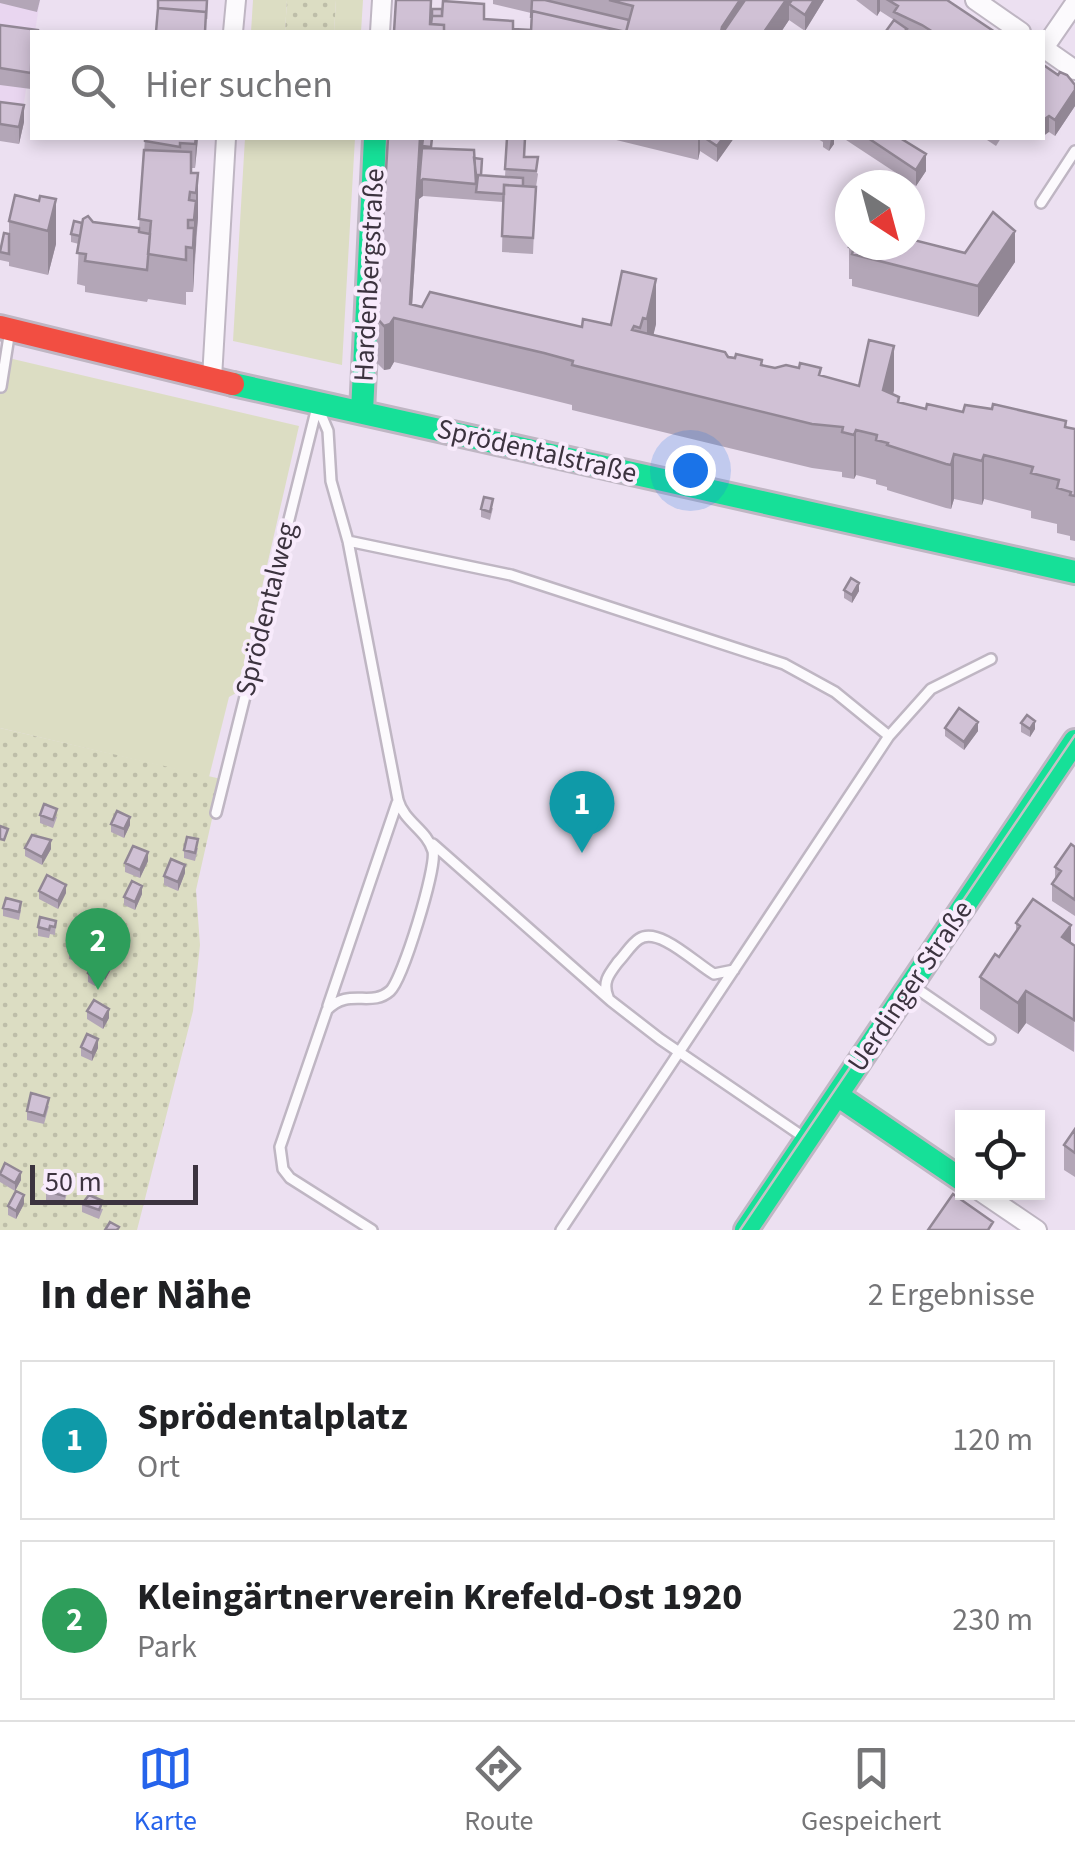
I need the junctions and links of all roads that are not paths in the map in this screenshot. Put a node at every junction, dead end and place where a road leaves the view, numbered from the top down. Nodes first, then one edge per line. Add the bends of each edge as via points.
1 (236, 0) edge
2 (382, 0) edge
3 (975, 0) edge
4 (1075, 3) edge
5 (233, 30) edge
6 (380, 30) edge
7 (1018, 30) edge
8 (1045, 45) edge
9 (1045, 49) edge
10 (1075, 70) edge
11 (226, 140) edge
12 (376, 140) edge
13 (1075, 151) edge
14 (1041, 204) dead end
15 (5, 328) edge
16 (212, 378) junction
17 (0, 387) edge
18 (317, 404) junction
19 (362, 412) junction
20 (348, 541) junction
21 (1075, 572) edge
22 (991, 659) dead end
23 (889, 736) junction
24 (1075, 741) edge
25 (398, 800) junction
26 (216, 814) dead end
27 (428, 840) junction
28 (739, 964) junction
29 (910, 985) junction
30 (611, 1002) junction
31 (326, 1010) junction
32 (660, 1039) junction
33 (990, 1039) dead end
34 (679, 1052) junction
35 (668, 1069) junction
36 (837, 1095) junction
37 (807, 1140) junction
38 (955, 1175) edge
39 (992, 1200) edge
40 (1032, 1229) edge
41 (372, 1230) edge
42 (561, 1230) edge
43 (746, 1230) edge

1 - 5 street
2 - 6 street
3 - 7 street
4 - 8 street
9 - 10 street
11 - 16 street
12 - 19 street, Hardenbergstraße
13 - 14 lane
15 - 16 street, Sprödentalstraße
15 - 17 lane
16 - 18 street, Sprödentalstraße
18 - 19 street, Sprödentalstraße
18 - 20 lane
18 - 26 lane, Sprödentalweg
19 - 21 street, Sprödentalstraße
20 - 23 lane via 511,575 784,664 835,692
20 - 25 lane
22 - 23 lane via 931,689
23 - 28 lane
24 - 29 street, Uerdinger Straße
25 - 27 lane
25 - 31 lane
27 - 30 lane
27 - 31 lane via 434,861 399,980 383,996 344,997
28 - 30 lane via 714,974 648,935 606,978
28 - 34 lane
29 - 33 lane
29 - 36 street, Uerdinger Straße
30 - 32 lane
31 - 41 lane via 279,1158 290,1178
32 - 34 lane
32 - 35 lane via 669,1050
34 - 35 lane
34 - 37 lane
35 - 42 lane
36 - 37 street, Uerdinger Straße
36 - 38 street
37 - 43 street, Uerdinger Straße
39 - 40 street

